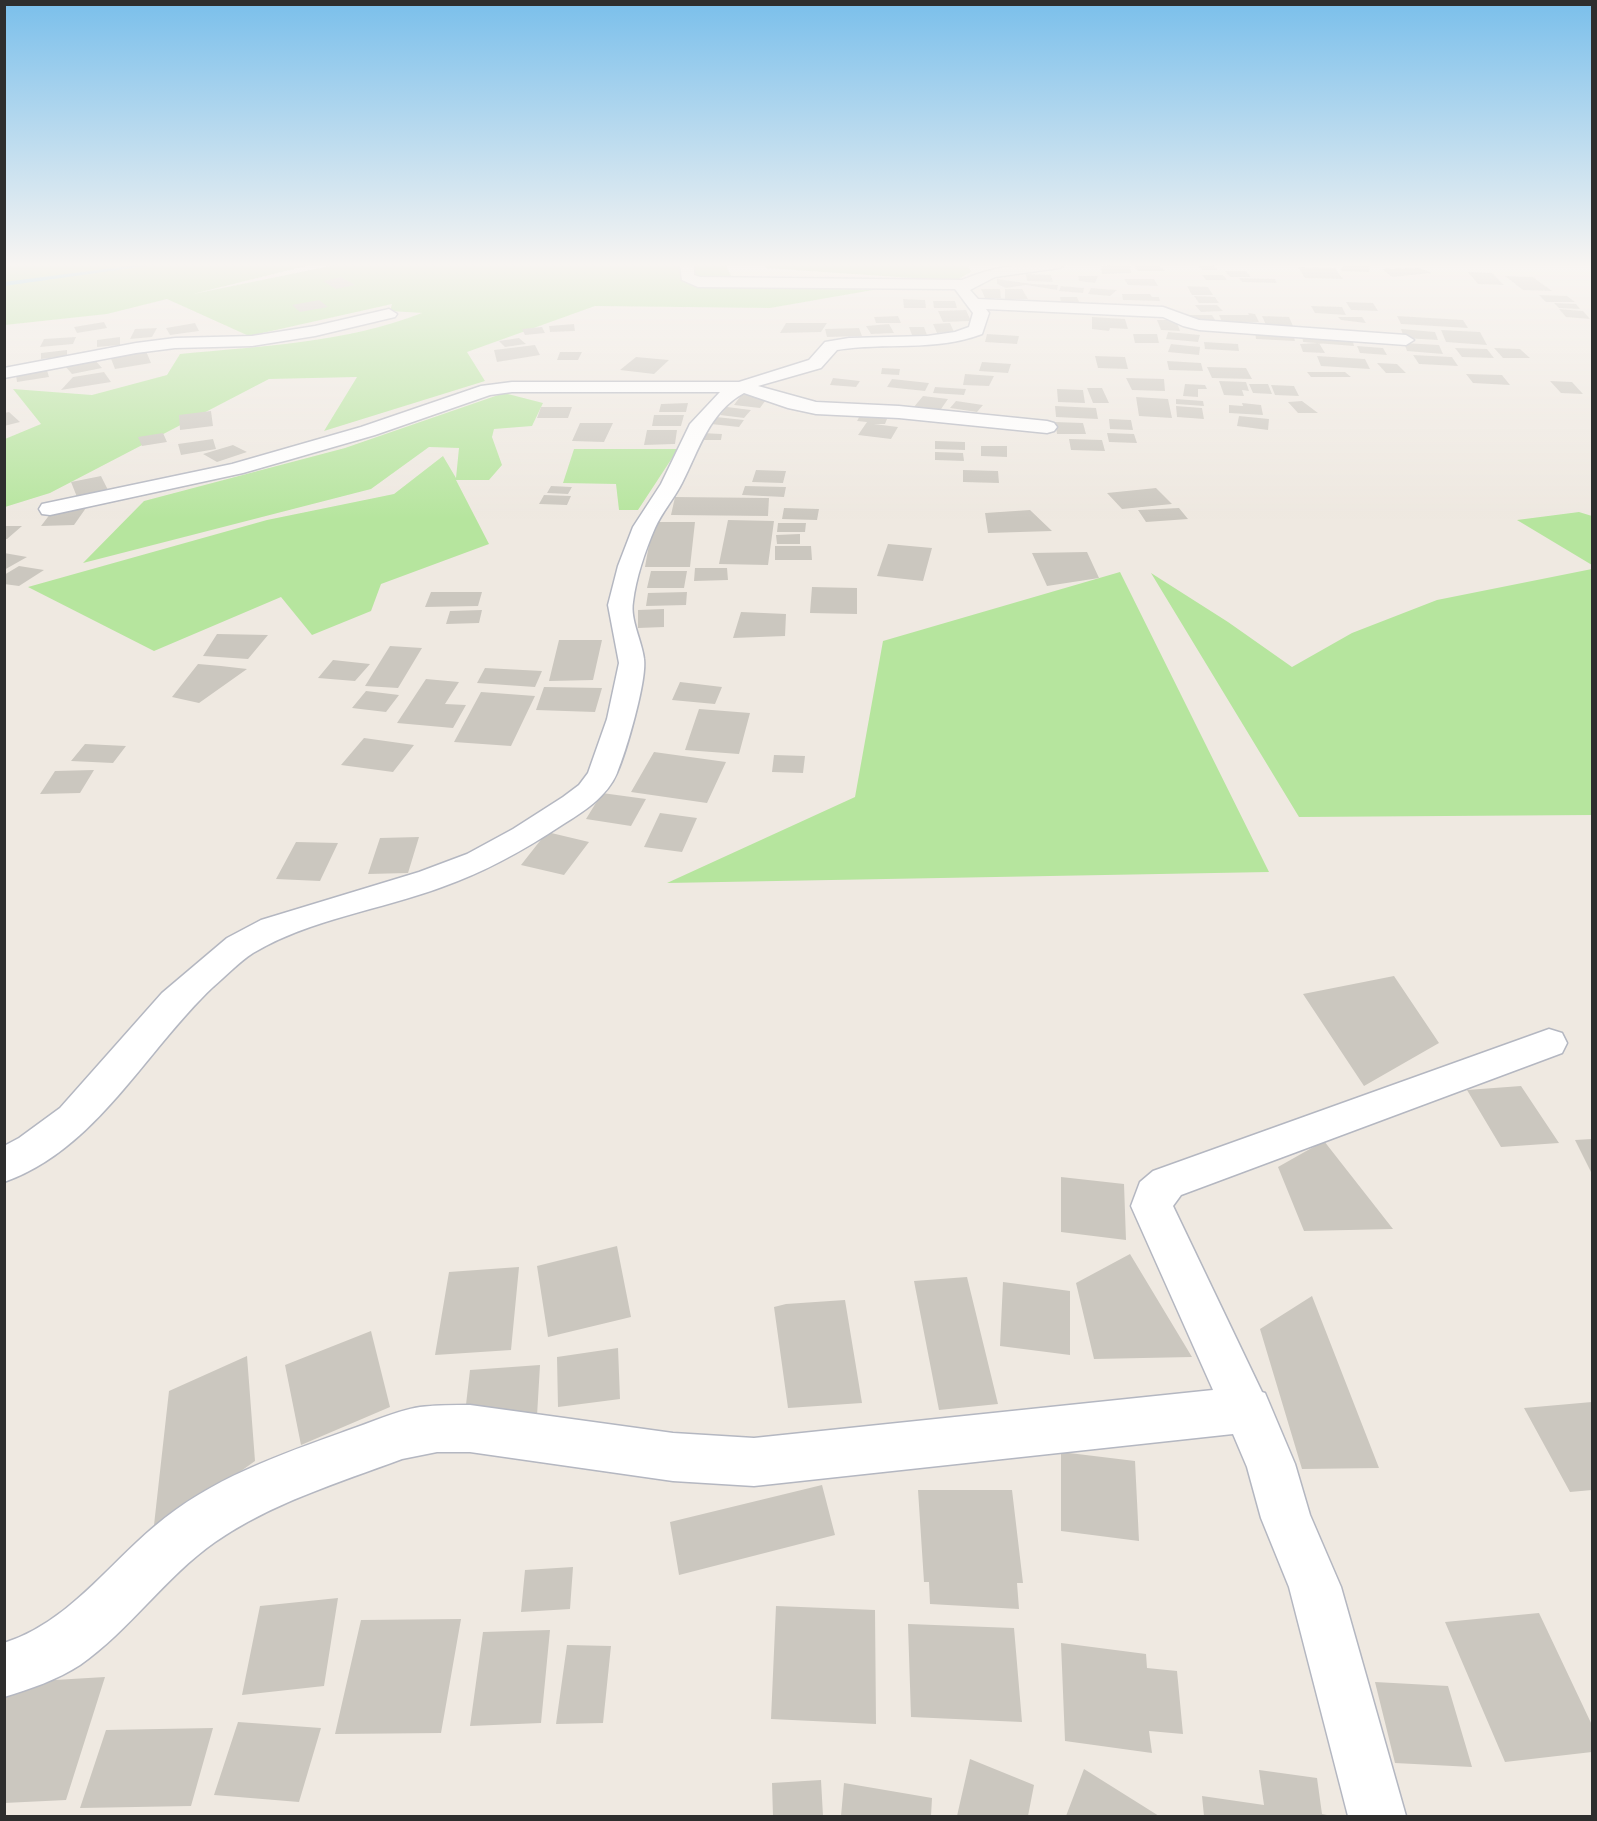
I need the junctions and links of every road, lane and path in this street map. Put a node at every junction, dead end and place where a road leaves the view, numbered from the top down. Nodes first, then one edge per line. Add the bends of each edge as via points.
1 (131, 349) edge
2 (828, 349) edge
3 (4, 373) edge
4 (744, 387) junction
5 (1047, 427) dead end
6 (50, 509) dead end
7 (1549, 1043) dead end
8 (4, 1165) edge
9 (1248, 1409) junction
10 (4, 1670) edge
11 (1377, 1816) edge

1 - 3 street
2 - 4 street via 815,364
4 - 5 street via 816,408 914,413
4 - 6 street via 487,390 236,469
4 - 8 street via 729,394 700,424 644,527 620,605 632,663 621,719 602,775 589,791 524,836 478,861 430,880 273,928 239,946 175,1002 74,1119 33,1150
7 - 9 street via 1167,1183 1155,1194 1152,1206
9 - 10 street via 754,1462 699,1459 471,1428 425,1429 248,1495 221,1509 167,1548 82,1630 59,1647
9 - 11 street via 1315,1587

